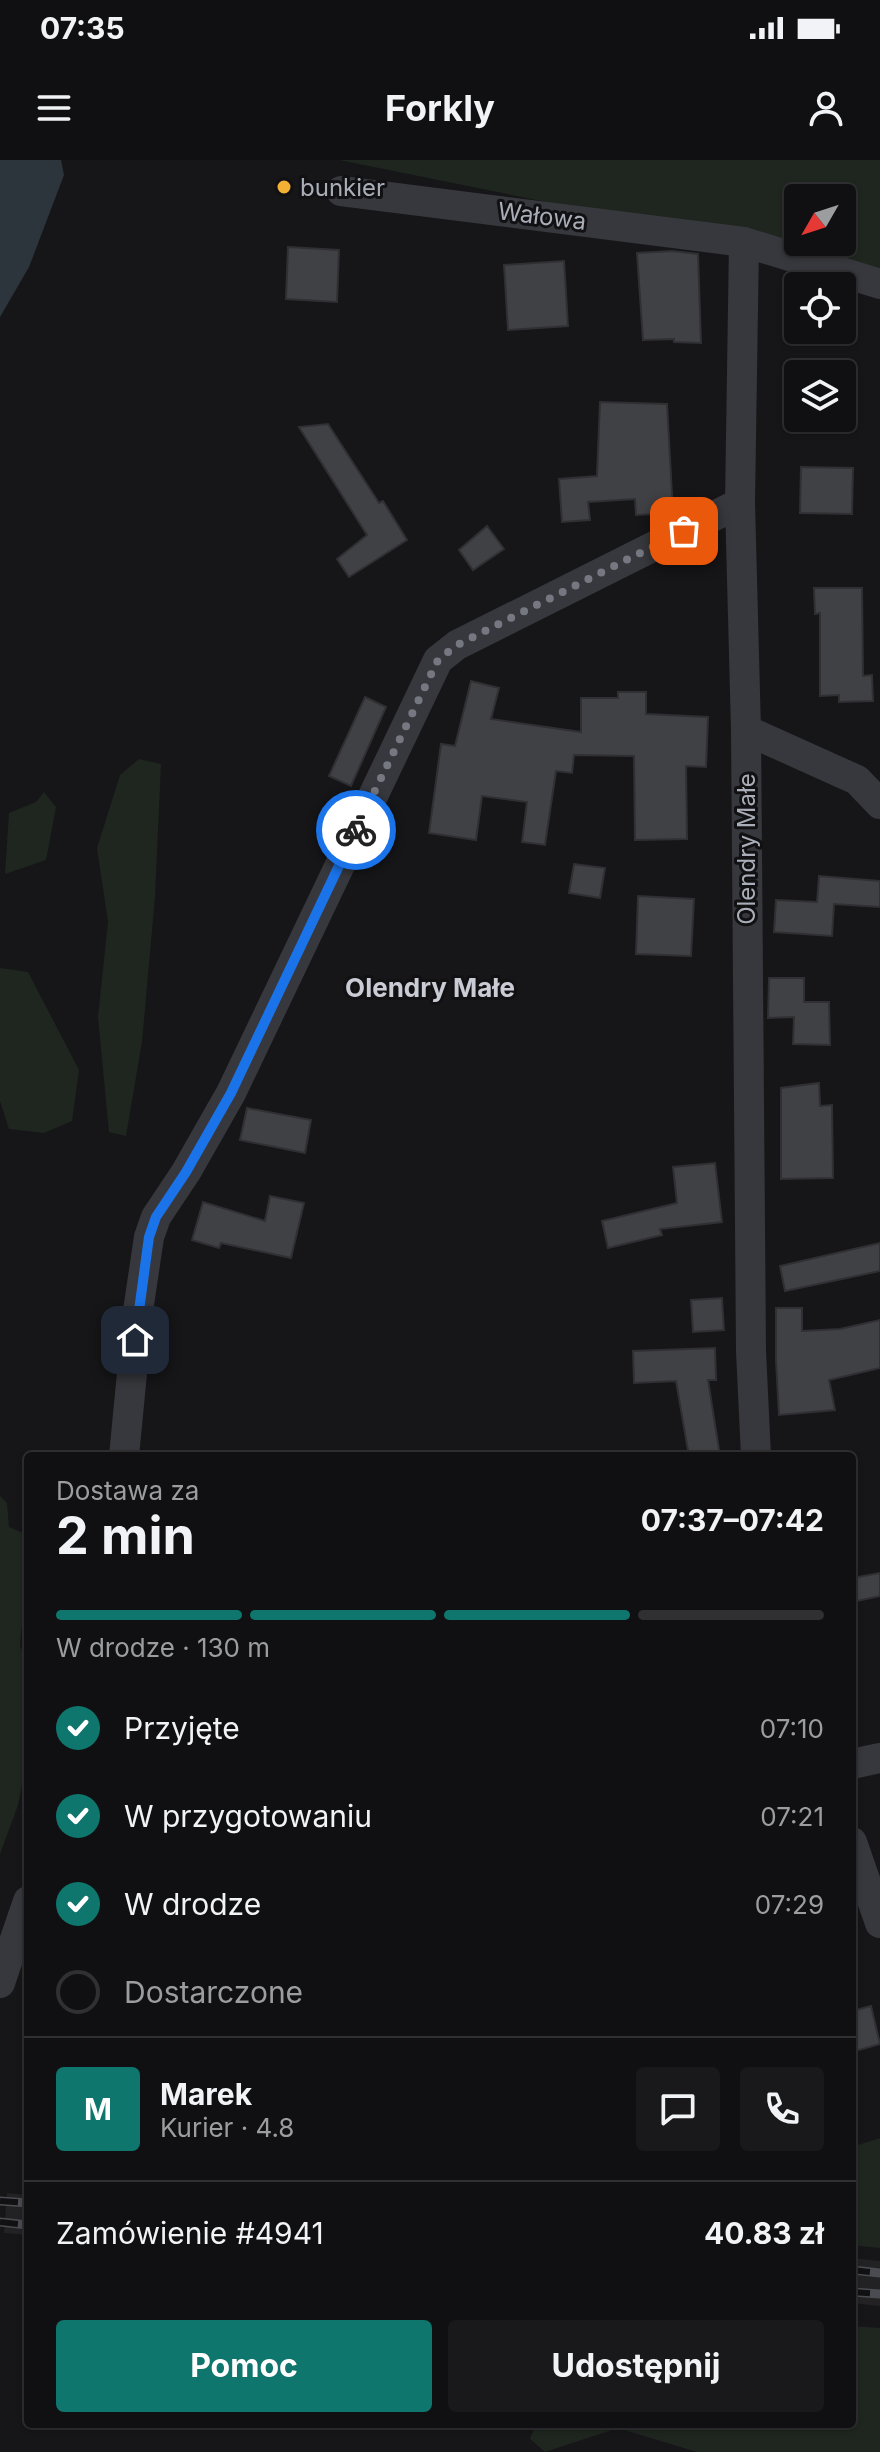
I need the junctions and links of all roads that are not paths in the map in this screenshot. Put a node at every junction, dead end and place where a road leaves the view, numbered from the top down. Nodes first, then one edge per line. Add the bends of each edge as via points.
1 (341, 191) dead end
2 (744, 242) junction
3 (880, 284) edge
4 (740, 503) junction
5 (746, 730) junction
6 (880, 804) edge
7 (124, 1452) edge
8 (756, 1452) edge
9 (880, 1758) edge
10 (856, 1763) edge
11 (856, 1854) edge
12 (24, 1913) edge
13 (880, 1923) edge
14 (0, 1983) edge

1 - 2 street, Wałowa
2 - 3 street, Wałowa
2 - 4 street, Olendry Małe
4 - 5 street, Olendry Małe
4 - 7 street via 457,645 438,660 231,1093 156,1217 138,1311
5 - 6 street via 857,780
5 - 8 street, Olendry Małe
9 - 10 street
11 - 13 street
12 - 14 street

